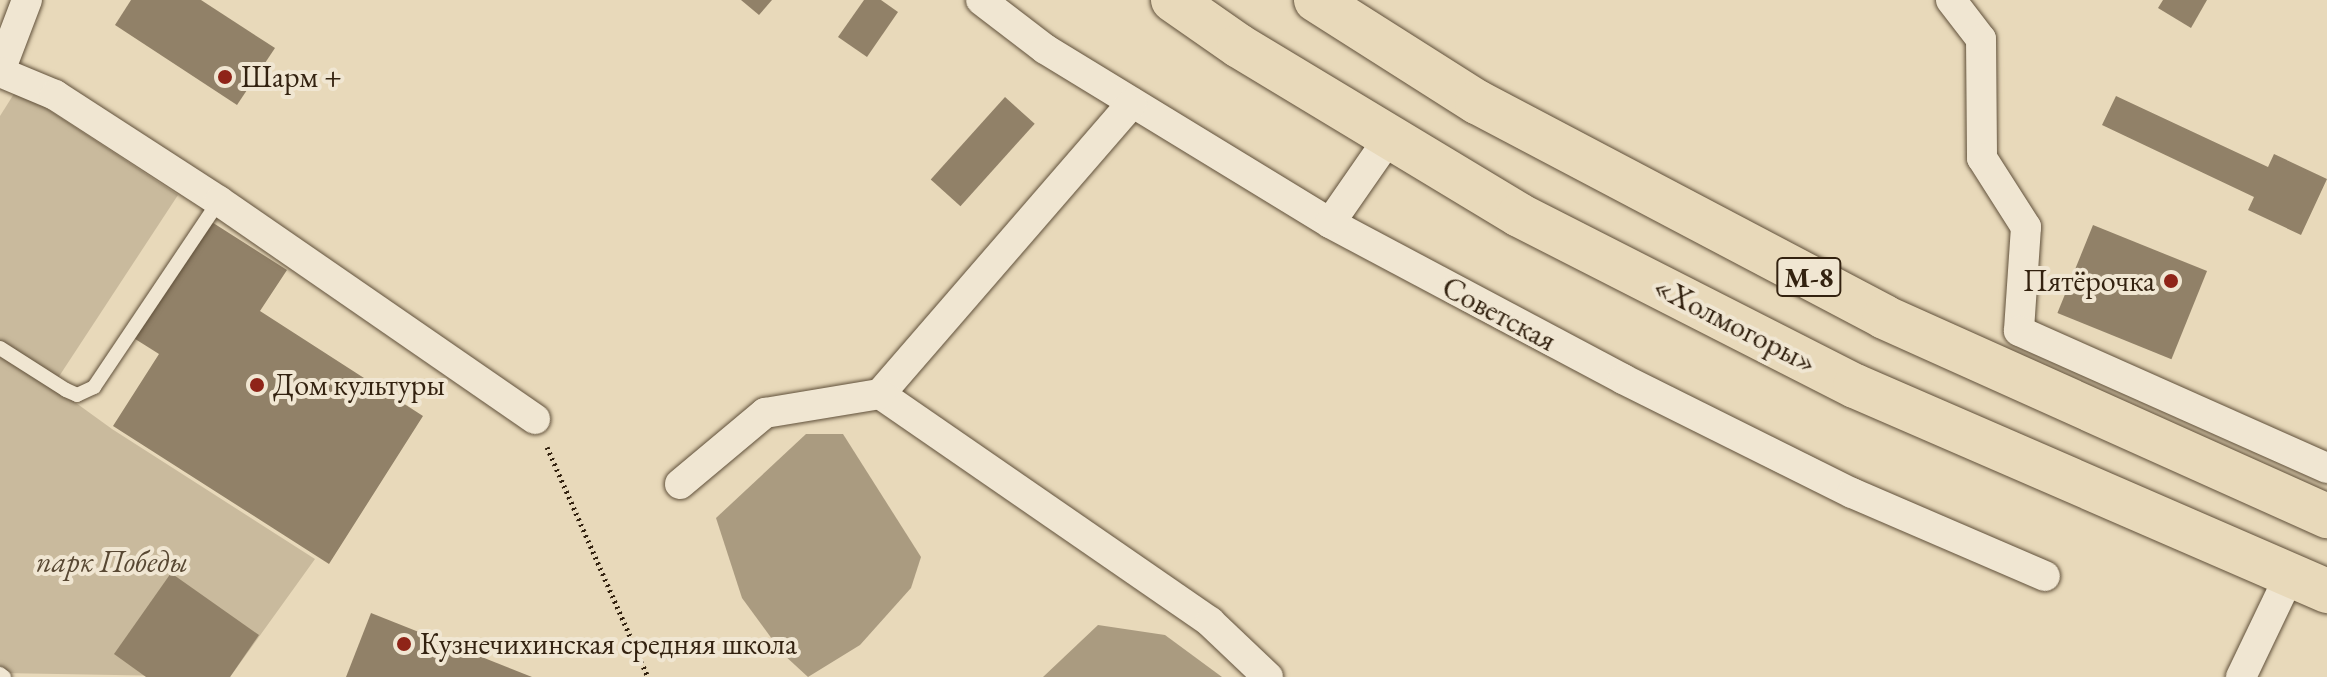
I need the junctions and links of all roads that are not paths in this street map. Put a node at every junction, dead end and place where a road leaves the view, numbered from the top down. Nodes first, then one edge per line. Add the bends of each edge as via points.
1 (27, 0) edge
2 (981, 0) edge
3 (1173, 0) edge
4 (1316, 0) edge
5 (1951, 0) edge
6 (0, 72) edge
7 (1132, 103) junction
8 (1389, 138) junction
9 (219, 201) junction
10 (1330, 223) junction
11 (0, 348) edge
12 (880, 394) junction
13 (535, 419) road end
14 (2327, 468) edge
15 (680, 484) dead end
16 (2325, 511) edge
17 (2045, 576) dead end
18 (2308, 584) edge
19 (1268, 677) edge
20 (2241, 677) edge

1 - 6 street
2 - 7 street, Советская via 1045,49
3 - 8 highway, «Холмогоры» / М-8
4 - 16 highway, М-8 via 1477,102 1884,317
5 - 14 street via 1981,39 1982,158 2026,227 2019,331
6 - 9 street via 55,95
7 - 10 street, Советская
7 - 12 street
8 - 10 street
8 - 18 highway, «Холмогоры» / М-8 via 1519,215 1855,386
9 - 11 lane via 94,387 77,395
9 - 13 street
10 - 17 street, Советская via 1852,493
12 - 15 street via 765,413
12 - 19 street via 1210,622
18 - 20 street

